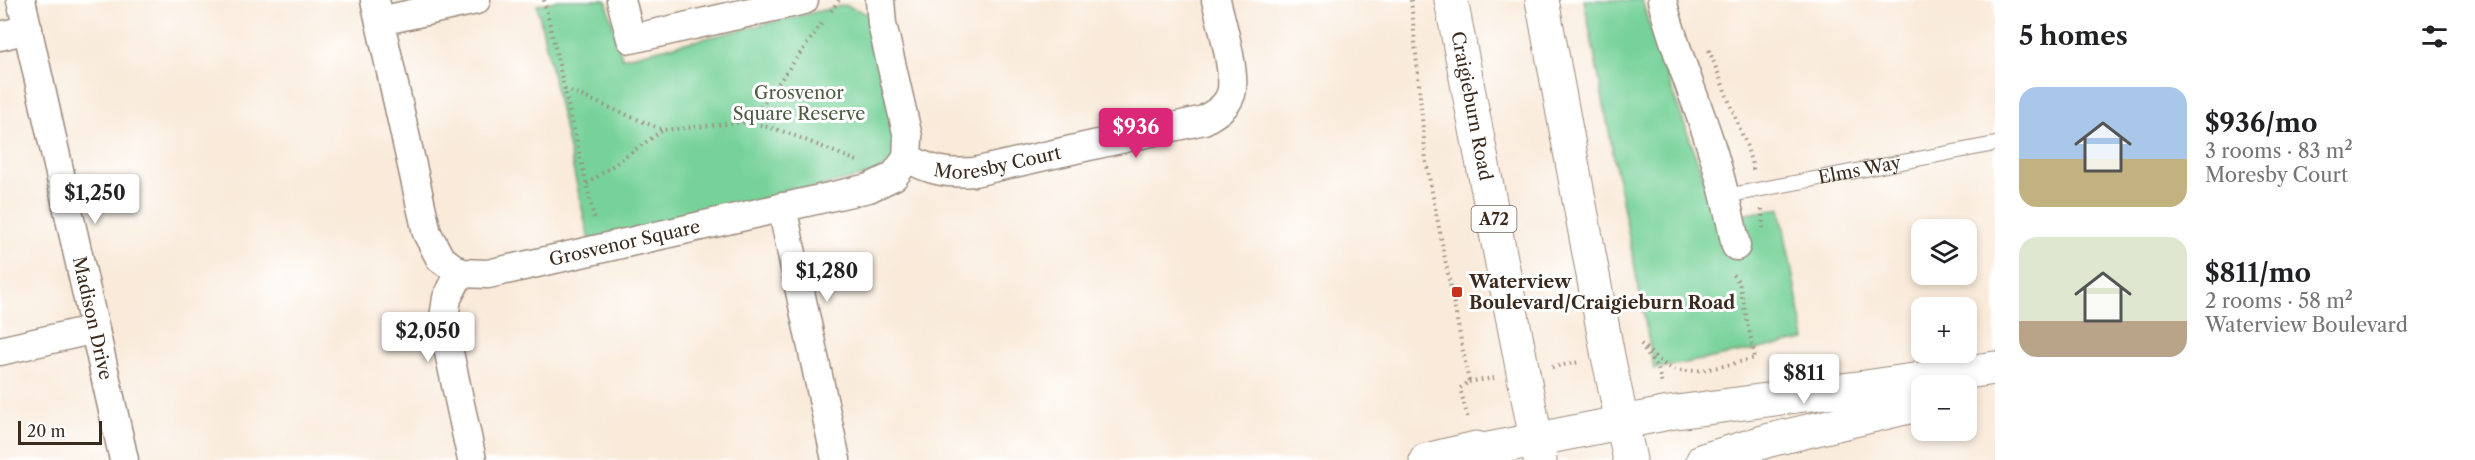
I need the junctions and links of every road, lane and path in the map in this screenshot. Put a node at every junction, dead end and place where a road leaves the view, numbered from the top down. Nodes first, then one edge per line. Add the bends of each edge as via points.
1 (21, 0) edge
2 (476, 0) edge
3 (544, 0) edge
4 (621, 0) edge
5 (804, 0) edge
6 (839, 0) edge
7 (880, 0) edge
8 (1216, 0) edge
9 (1411, 0) edge
10 (1451, 0) edge
11 (1542, 0) edge
12 (1662, 0) edge
13 (377, 10) edge
14 (28, 29) junction
15 (0, 36) edge
16 (565, 90) junction
17 (750, 122) junction
18 (663, 130) junction
19 (1995, 144) edge
20 (901, 167) junction
21 (587, 184) junction
22 (1726, 196) junction
23 (782, 207) junction
24 (1736, 246) dead end
25 (601, 248) junction
26 (460, 273) junction
27 (1739, 282) dead end
28 (95, 329) junction
29 (1641, 344) dead end
30 (0, 351) edge
31 (1995, 368) edge
32 (1995, 390) edge
33 (1977, 392) edge
34 (1911, 407) edge
35 (826, 408) junction
36 (1622, 424) junction
37 (1476, 448) junction
38 (1538, 449) edge
39 (124, 460) edge
40 (472, 460) edge
41 (816, 460) edge
42 (836, 460) edge
43 (1426, 460) edge
44 (1630, 460) edge
45 (1703, 460) edge

1 - 14 street, Madison Drive
2 - 13 street
3 - 16 path
4 - 5 street via 631,39
6 - 17 path
7 - 20 street via 908,137
8 - 20 street, Moresby Court via 1230,62 1232,93 1222,110 1204,120 974,172 950,174
9 - 37 path via 1426,161 1469,382 1460,388
10 - 38 main road, Craigieburn Road / A72
11 - 36 main road
12 - 22 street
13 - 26 street via 427,233 440,258
14 - 15 street
14 - 28 street, Madison Drive
16 - 18 path
16 - 21 path
17 - 18 path
17 - 20 path
18 - 21 path
19 - 22 lane, Elms Way
20 - 23 street, Grosvenor Square via 869,188
21 - 25 path
22 - 24 street
23 - 25 street, Grosvenor Square
23 - 35 street
25 - 26 street, Grosvenor Square via 488,274
26 - 40 street via 447,298 443,324
27 - 29 path via 1755,358 1680,371 1670,368
28 - 30 street
28 - 39 street, Madison Drive
31 - 36 main road via 1669,413
32 - 33 main road
34 - 45 main road
35 - 41 street
35 - 42 street
36 - 38 main road
36 - 44 main road
37 - 38 main road
37 - 43 main road

